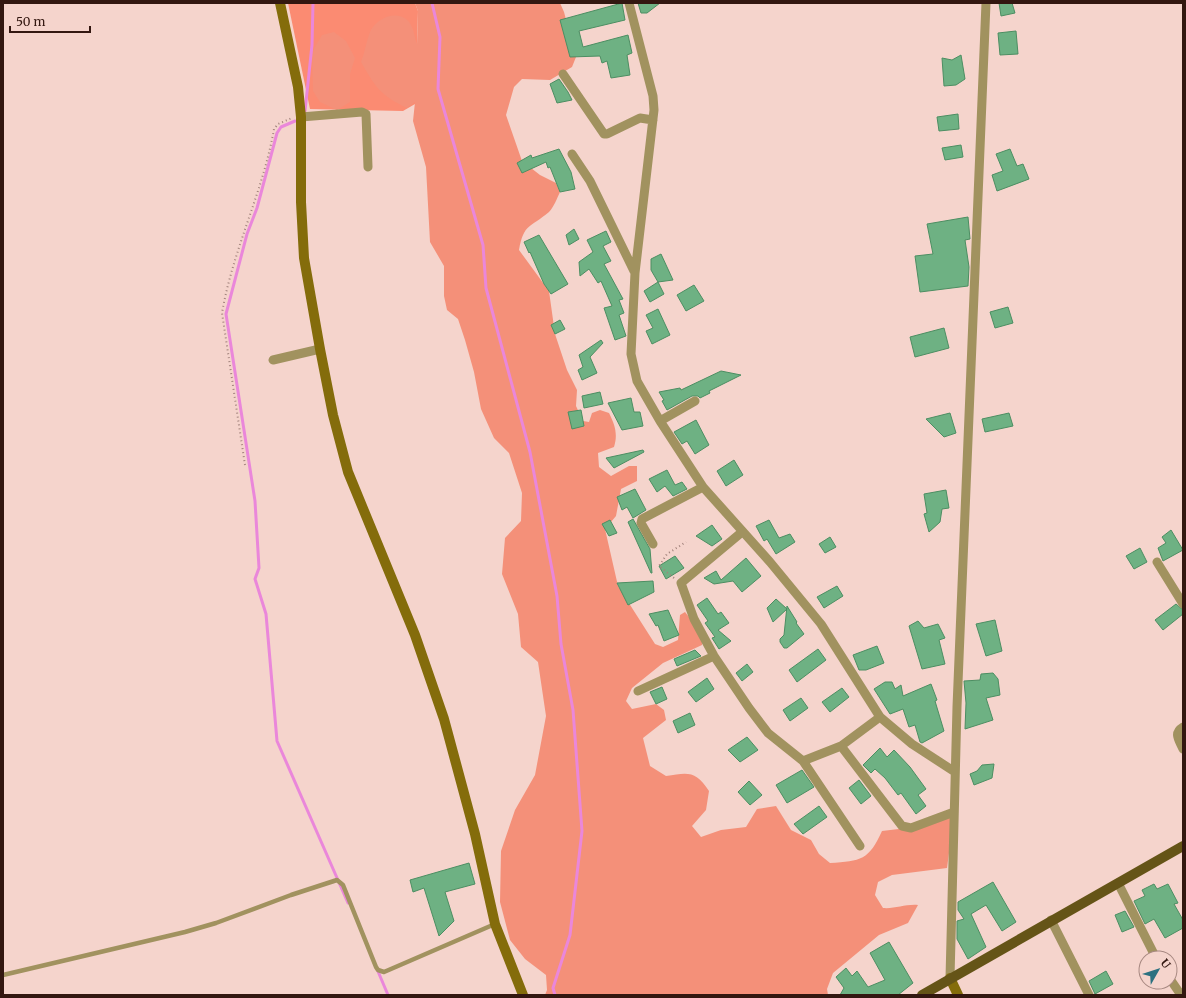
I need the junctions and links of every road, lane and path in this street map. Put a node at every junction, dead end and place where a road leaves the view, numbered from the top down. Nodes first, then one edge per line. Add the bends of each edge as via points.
1 (280, 3) edge
2 (629, 3) edge
3 (986, 3) edge
4 (563, 74) dead end
5 (300, 116) junction
6 (653, 120) junction
7 (572, 154) dead end
8 (368, 167) dead end
9 (635, 272) junction
10 (320, 349) junction
11 (273, 360) dead end
12 (695, 401) dead end
13 (660, 421) junction
14 (245, 465) dead end
15 (703, 486) junction
16 (742, 532) junction
17 (686, 542) dead end
18 (653, 544) dead end
19 (1157, 562) dead end
20 (681, 584) junction
21 (1183, 604) edge
22 (714, 656) junction
23 (638, 691) dead end
24 (880, 717) junction
25 (1183, 727) edge
26 (841, 746) junction
27 (1183, 749) edge
28 (803, 761) junction
29 (955, 772) junction
30 (954, 812) junction
31 (860, 846) dead end
32 (1183, 846) edge
33 (1118, 883) junction
34 (1051, 920) junction
35 (495, 924) junction
36 (1152, 950) edge
37 (3, 975) edge
38 (950, 978) junction
39 (523, 995) edge
40 (922, 995) edge
41 (958, 995) edge
42 (1089, 995) edge

1 - 5 street via 298,87
2 - 6 street via 653,96
3 - 29 street
4 - 6 street via 604,134 640,118
5 - 8 street via 362,112 366,114
5 - 10 street via 304,258
5 - 14 path via 278,124 274,129 256,202 243,231 222,313
6 - 9 street
7 - 9 street via 593,187
9 - 13 street via 631,354 637,381
10 - 11 street
10 - 35 street via 348,472 415,635 444,719 475,834
12 - 13 street
13 - 15 street
15 - 16 street
15 - 18 street via 642,519 641,523
16 - 20 street
16 - 24 street via 821,624
17 - 20 path via 667,554 658,566
19 - 21 street
20 - 22 street via 694,618
22 - 23 street
22 - 28 street via 768,733
24 - 26 street
24 - 29 street via 912,744
25 - 27 street via 1177,734
26 - 28 street
26 - 30 street via 902,826 911,828
28 - 31 street
29 - 30 street
30 - 38 street
32 - 33 main road
33 - 34 main road
33 - 36 street
34 - 38 main road
34 - 42 street
35 - 37 lane via 381,972 376,967 343,885 337,880 191,930
35 - 39 street
38 - 40 main road
38 - 41 street

